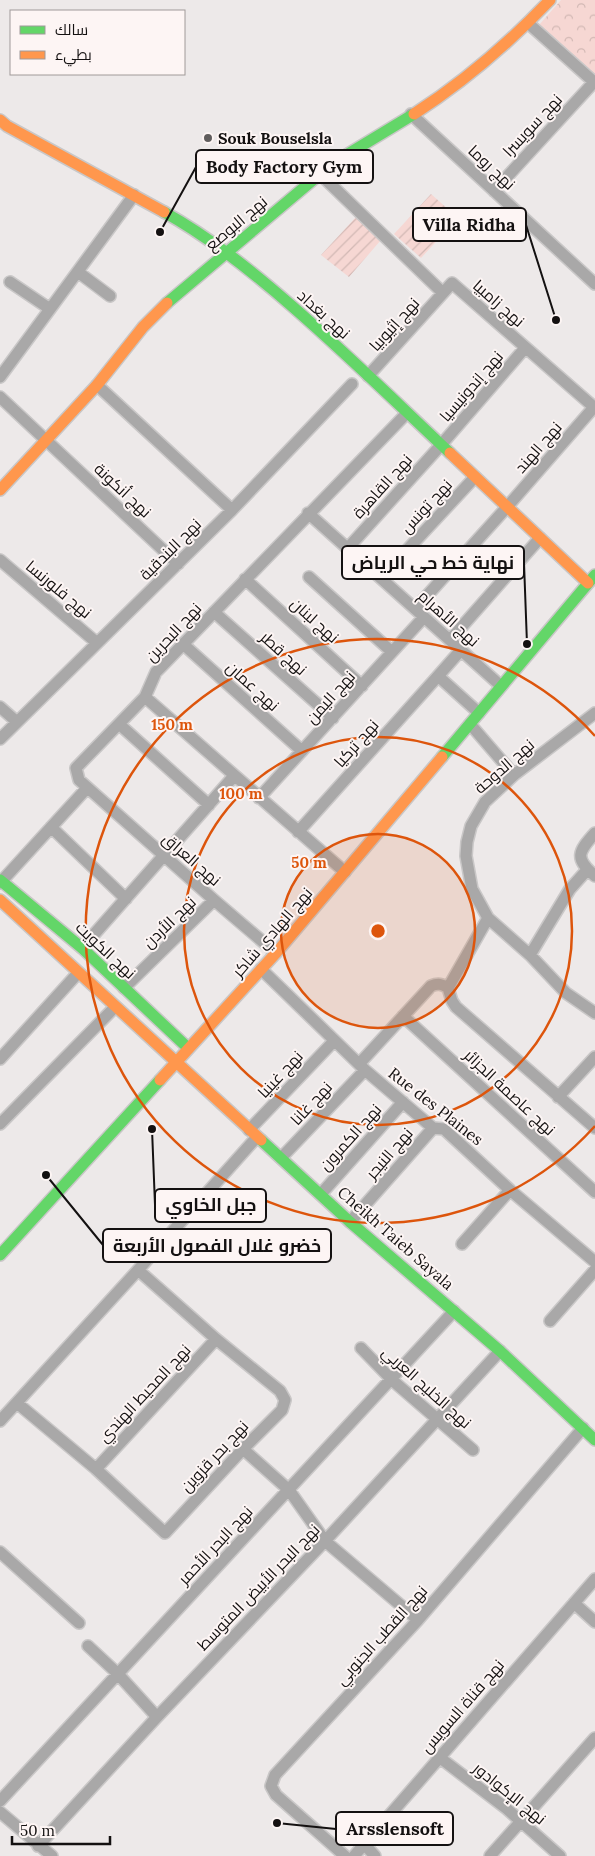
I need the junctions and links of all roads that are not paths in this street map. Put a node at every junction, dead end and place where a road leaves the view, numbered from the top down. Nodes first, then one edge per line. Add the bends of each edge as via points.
1 (550, 0) edge
2 (528, 23) junction
3 (594, 83) edge
4 (411, 114) junction
5 (2, 127) edge
6 (320, 174) junction
7 (494, 191) junction
8 (134, 195) junction
9 (226, 253) junction
10 (78, 272) junction
11 (10, 282) dead end
12 (595, 284) edge
13 (443, 293) junction
14 (110, 296) dead end
15 (50, 309) junction
16 (525, 348) junction
17 (368, 376) junction
18 (0, 377) edge
19 (352, 384) dead end
20 (97, 385) junction
21 (0, 398) edge
22 (595, 408) edge
23 (407, 413) junction
24 (46, 441) junction
25 (441, 445) junction
26 (475, 477) junction
27 (0, 490) edge
28 (507, 507) junction
29 (232, 510) junction
30 (308, 513) junction
31 (540, 538) junction
32 (348, 548) junction
33 (0, 560) edge
34 (178, 564) junction
35 (309, 577) dead end
36 (381, 578) junction
37 (245, 579) junction
38 (593, 582) edge
39 (415, 609) junction
40 (214, 612) junction
41 (424, 617) junction
42 (450, 640) junction
43 (97, 643) junction
44 (183, 644) junction
45 (461, 650) junction
46 (392, 652) junction
47 (438, 676) junction
48 (362, 686) junction
49 (501, 686) junction
50 (145, 697) junction
51 (0, 707) edge
52 (479, 713) junction
53 (595, 713) edge
54 (333, 718) junction
55 (17, 722) junction
56 (119, 724) junction
57 (470, 724) junction
58 (0, 739) edge
59 (302, 752) junction
60 (514, 775) junction
61 (234, 776) junction
62 (88, 788) junction
63 (259, 798) junction
64 (209, 804) junction
65 (51, 827) junction
66 (298, 832) junction
67 (595, 834) edge
68 (164, 856) junction
69 (345, 872) junction
70 (591, 873) edge
71 (1, 882) edge
72 (126, 899) junction
73 (0, 900) edge
74 (214, 900) junction
75 (488, 918) junction
76 (82, 948) junction
77 (276, 952) junction
78 (530, 955) junction
79 (261, 969) junction
80 (78, 974) junction
81 (124, 988) junction
82 (448, 988) junction
83 (115, 1007) junction
84 (595, 1013) edge
85 (404, 1016) junction
86 (334, 1040) junction
87 (188, 1048) junction
88 (595, 1057) edge
89 (0, 1059) edge
90 (174, 1062) junction
91 (362, 1067) junction
92 (558, 1097) junction
93 (403, 1102) junction
94 (0, 1124) edge
95 (432, 1128) junction
96 (595, 1128) edge
97 (253, 1134) junction
98 (281, 1158) junction
99 (510, 1190) junction
100 (595, 1192) edge
101 (321, 1194) junction
102 (350, 1222) junction
103 (462, 1244) dead end
104 (0, 1255) edge
105 (594, 1258) edge
106 (138, 1270) junction
107 (595, 1270) edge
108 (454, 1311) junction
109 (550, 1321) dead end
110 (216, 1339) junction
111 (361, 1348) dead end
112 (500, 1351) junction
113 (392, 1380) junction
114 (17, 1402) junction
115 (438, 1418) junction
116 (0, 1421) edge
117 (583, 1428) junction
118 (595, 1440) edge
119 (243, 1449) junction
120 (473, 1450) dead end
121 (96, 1469) junction
122 (289, 1490) junction
123 (325, 1541) junction
124 (0, 1552) edge
125 (595, 1578) edge
126 (574, 1603) junction
127 (418, 1620) junction
128 (595, 1622) edge
129 (79, 1623) dead end
130 (88, 1646) dead end
131 (118, 1672) junction
132 (157, 1716) junction
133 (595, 1738) edge
134 (439, 1757) junction
135 (0, 1801) edge
136 (0, 1812) edge
137 (520, 1820) junction
138 (364, 1844) junction
139 (39, 1850) edge
140 (52, 1856) edge
141 (345, 1856) edge
142 (354, 1856) edge
143 (375, 1856) edge
144 (490, 1856) edge
145 (560, 1856) edge

1 - 2 street, نهج البوصع
2 - 3 street
2 - 4 street, نهج البوصع via 470,74
3 - 7 street, نهج سويسرا
4 - 6 street, نهج البوصع
4 - 7 street, نهج روما
5 - 8 street, نهج بغداد
6 - 9 street, نهج البوصع
6 - 13 street
7 - 12 street, نهج روما
8 - 9 street, نهج بغداد via 193,228
8 - 10 street
9 - 17 street, نهج بغداد via 282,297
9 - 20 street, نهج البوصع via 143,327
10 - 14 street
10 - 15 street
11 - 15 street
13 - 16 street, نهج زامبيا via 452,283
13 - 17 street, نهج إثيوبيا
15 - 18 street
16 - 22 street, نهج زامبيا
16 - 25 street, نهج إندونيسيا
17 - 23 street, نهج بغداد
19 - 29 street, نهج البندقية
20 - 24 street, نهج البوصع
20 - 29 street
21 - 24 street, نهج أنكونة
22 - 28 street, نهج الهند
23 - 25 street, نهج بغداد
23 - 30 street, نهج البحرين
24 - 27 street, نهج البوصع
24 - 34 street, نهج أنكونة
25 - 26 street, نهج بغداد
25 - 32 street, نهج القاهرة
26 - 28 street, نهج بغداد
26 - 36 street, نهج تونس
28 - 31 street, نهج بغداد
28 - 39 street, نهج الهند
29 - 34 street, نهج البندقية
30 - 32 street, نهج الأهرام
30 - 37 street, نهج البحرين
31 - 38 street, نهج بغداد
31 - 42 street
32 - 36 street, نهج الأهرام
33 - 43 street, نهج فلورنسا
34 - 43 street, نهج البندقية
35 - 46 street
36 - 39 street, نهج الأهرام
37 - 40 street, نهج البحرين
37 - 48 street, نهج لبنان
38 - 49 street, نهج الهادي شاكر
39 - 41 street, نهج الأهرام
40 - 44 street, نهج البحرين
40 - 54 street, نهج قطر
41 - 42 street, نهج الأهرام
41 - 46 street, نهج اليمن
42 - 45 street, نهج الأهرام
43 - 55 street, نهج البندقية
44 - 50 street, نهج البحرين via 156,672
44 - 59 street, نهج عمان
45 - 47 street, نهج تركيا
45 - 49 street, نهج الأهرام
46 - 48 street, نهج اليمن
47 - 52 street
47 - 66 street, نهج تركيا
48 - 54 street, نهج اليمن
49 - 52 street, نهج الهادي شاكر
50 - 56 street, نهج البحرين
50 - 61 street
51 - 55 street
52 - 57 street, نهج الهادي شاكر
53 - 60 street, نهج الدوحة
54 - 59 street, نهج اليمن
55 - 58 street, نهج البندقية
56 - 62 street, نهج البحرين via 76,768 79,780
56 - 64 street
57 - 60 street
57 - 69 street, نهج الهادي شاكر
59 - 63 street, نهج اليمن
60 - 75 street, نهج الدوحة via 485,802 471,826 467,842 472,888
61 - 63 street
61 - 64 street
62 - 65 street
62 - 68 street, نهج العراق
63 - 66 street
64 - 68 street
65 - 71 street
65 - 72 street
66 - 69 street
67 - 70 street via 581,850 582,861
68 - 72 street
68 - 74 street, نهج العراق
69 - 77 street, نهج الهادي شاكر
70 - 78 street via 570,889
71 - 76 street, نهج الكويت
72 - 76 street
73 - 80 street
74 - 77 street, نهج العراق
74 - 81 street, نهج الأردن
75 - 78 street
75 - 82 street
76 - 81 street, نهج الكويت
77 - 79 street, نهج الهادي شاكر
78 - 84 street via 566,993
79 - 86 street, Rue des Plaines
79 - 87 street, نهج الهادي شاكر
80 - 83 street
80 - 89 street
81 - 87 street, نهج الكويت
82 - 85 street, نهج غانا via 444,984 432,986
82 - 92 street via 456,1007
83 - 90 street
83 - 94 street
85 - 91 street, نهج غانا
85 - 100 street, نهج عاصمة الجزائر
86 - 91 street, Rue des Plaines
86 - 97 street, نهج غينيا
87 - 90 street, نهج الهادي شاكر
88 - 92 street
90 - 97 street, Cheikh Taieb Sayala
90 - 104 street, نهج الهادي شاكر
91 - 93 street, Rue des Plaines
91 - 98 street, نهج غانا
92 - 96 street
93 - 95 street, Rue des Plaines
93 - 101 street, نهج الكمرون
95 - 99 street, Rue des Plaines via 444,1129
95 - 102 street, نهج النيجر
97 - 98 street, Cheikh Taieb Sayala
97 - 106 street, نهج غينيا
98 - 101 street, Cheikh Taieb Sayala
99 - 103 street
99 - 105 street, Rue des Plaines
101 - 102 street, Cheikh Taieb Sayala
102 - 108 street, Cheikh Taieb Sayala
106 - 110 street, نهج بحر قزوين
106 - 114 street, نهج غينيا
107 - 109 street
108 - 112 street, Cheikh Taieb Sayala
108 - 113 street, نهج البحر الأحمر
110 - 119 street, نهج بحر قزوين via 280,1391 285,1400 282,1410
110 - 121 street, نهج المحيط الهندي
111 - 113 street, نهج الخليج العربي
112 - 115 street, نهج البحر الأبيض المتوسط
112 - 117 street, Cheikh Taieb Sayala
113 - 115 street, نهج الخليج العربي
113 - 122 street, نهج البحر الأحمر
114 - 116 street, نهج غينيا
114 - 121 street, نهج بحر قزوين
115 - 120 street, نهج الخليج العربي
115 - 123 street, نهج البحر الأبيض المتوسط
117 - 118 street, Cheikh Taieb Sayala
117 - 127 street, نهج القطب الجنوبي
119 - 121 street, نهج بحر قزوين via 165,1533
119 - 122 street
122 - 123 street
122 - 131 street, نهج البحر الأحمر
123 - 127 street
123 - 132 street, نهج البحر الأبيض المتوسط
124 - 129 street
125 - 126 street, نهج قناة السويس
126 - 128 street
126 - 134 street, نهج قناة السويس
127 - 141 street, نهج القطب الجنوبي via 275,1775 271,1786
130 - 131 street
131 - 132 street
131 - 135 street, نهج البحر الأحمر
132 - 139 street, نهج البحر الأبيض المتوسط
133 - 137 street
134 - 137 street, نهج الإكوادور
134 - 138 street, نهج قناة السويس
136 - 139 street
137 - 144 street
137 - 145 street, نهج الإكوادور
138 - 142 street, نهج قناة السويس
138 - 143 street
139 - 140 street

